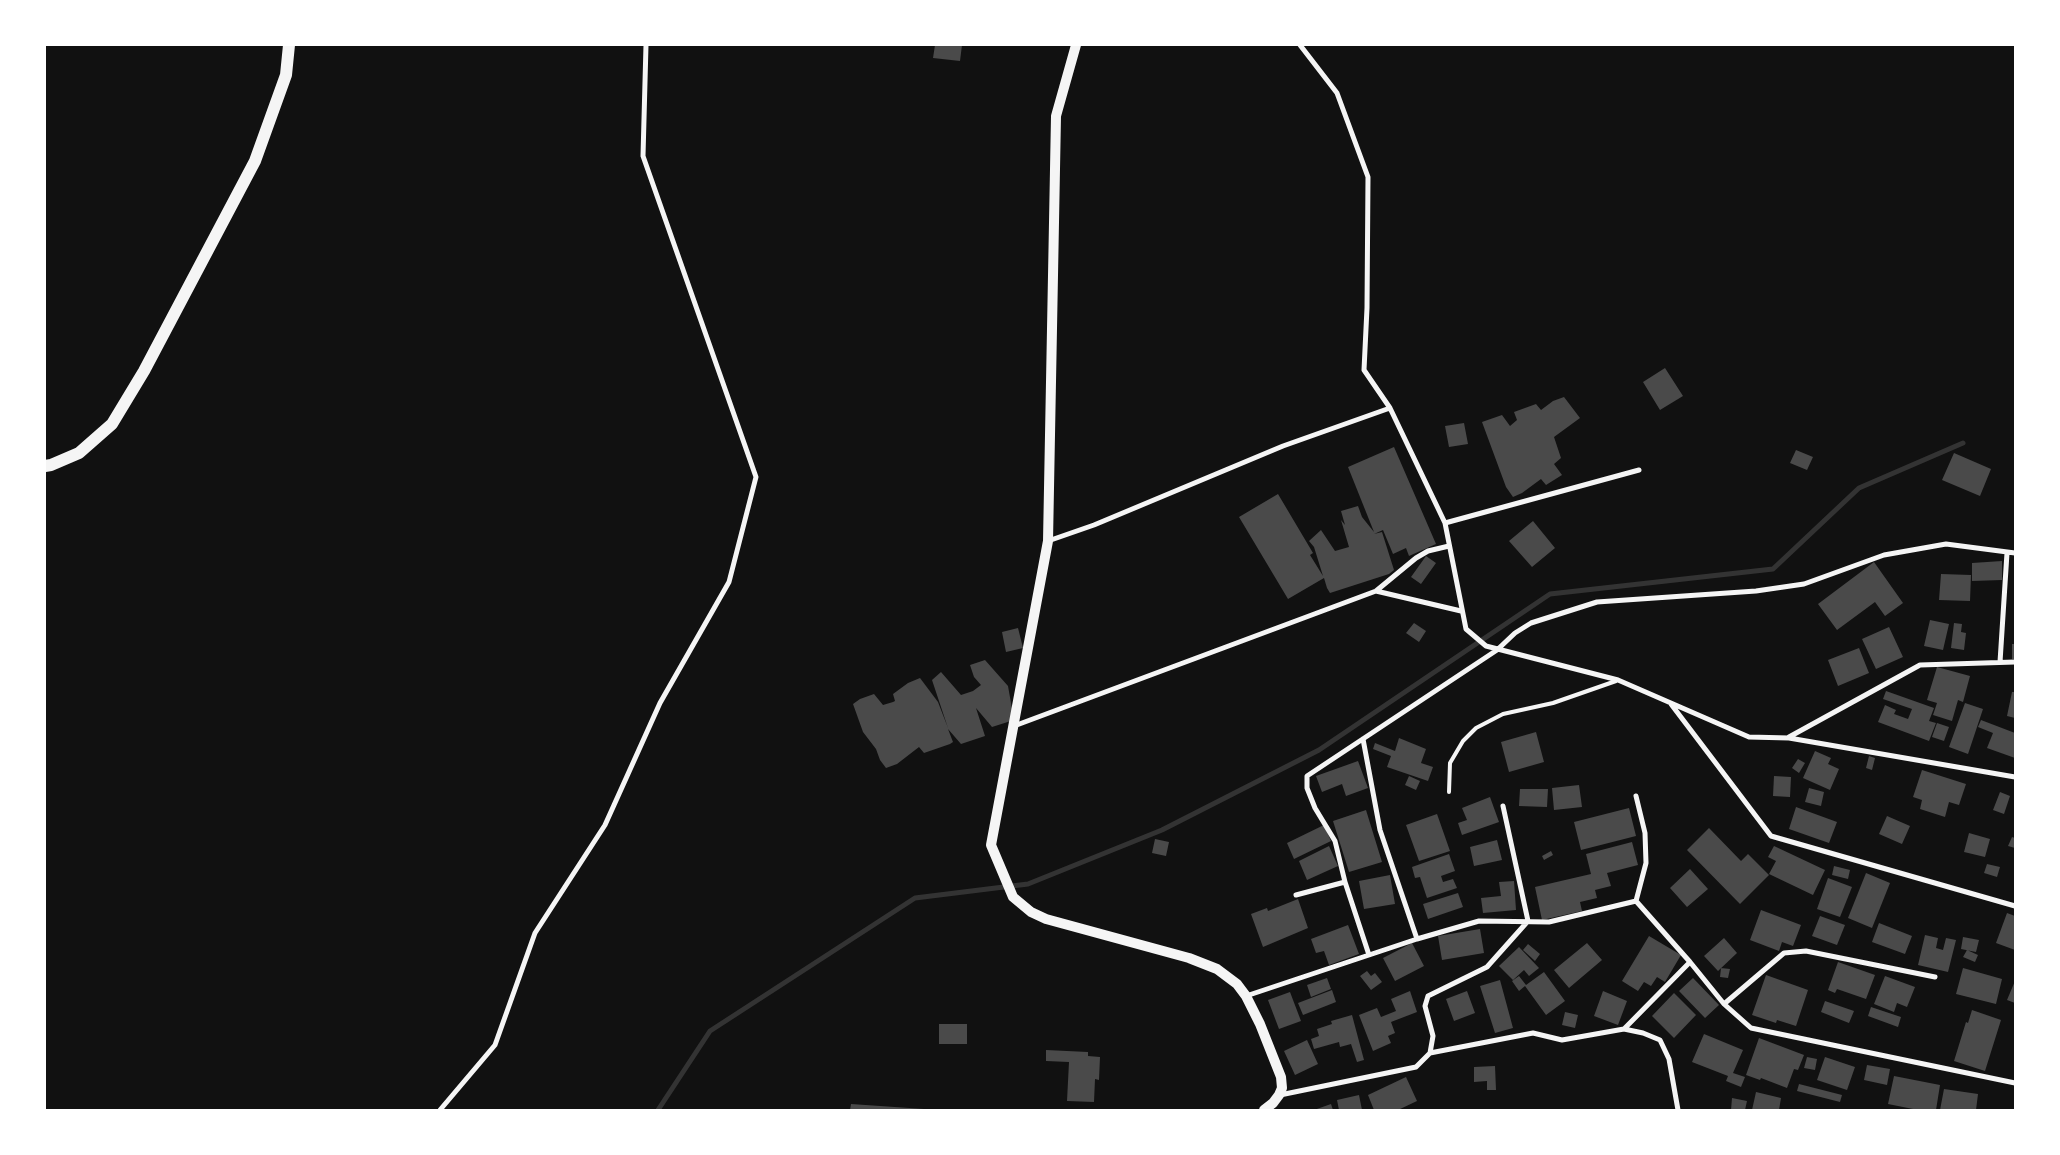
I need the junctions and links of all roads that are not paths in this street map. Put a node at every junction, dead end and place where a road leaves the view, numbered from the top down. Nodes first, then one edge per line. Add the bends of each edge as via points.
1 (289, 45) edge
2 (646, 45) edge
3 (1076, 45) edge
4 (1300, 45) edge
5 (1390, 408) junction
6 (45, 466) edge
7 (1639, 470) dead end
8 (1445, 523) junction
9 (1048, 541) junction
10 (1449, 546) junction
11 (2007, 553) junction
12 (2015, 554) edge
13 (1376, 591) junction
14 (1461, 611) junction
15 (1497, 650) junction
16 (2000, 662) junction
17 (2015, 662) edge
18 (1618, 680) junction
19 (1670, 703) junction
20 (1014, 726) junction
21 (1789, 738) junction
22 (1363, 739) junction
23 (2015, 777) edge
24 (1449, 792) dead end
25 (1636, 796) dead end
26 (1503, 806) dead end
27 (1345, 882) junction
28 (1296, 895) dead end
29 (1636, 901) junction
30 (2015, 906) edge
31 (1528, 921) junction
32 (1417, 939) junction
33 (1369, 955) junction
34 (1690, 962) junction
35 (1935, 977) dead end
36 (1246, 996) junction
37 (1724, 1004) junction
38 (1624, 1029) junction
39 (1430, 1053) junction
40 (2015, 1084) edge
41 (1280, 1095) junction
42 (440, 1110) edge
43 (1264, 1110) edge
44 (1678, 1110) edge

1 - 6 main road via 286,75 255,161 144,371 112,424 79,453
2 - 42 street via 643,156 756,477 729,582 660,703 605,825 535,933 495,1045
3 - 9 main road via 1056,116
4 - 5 street via 1337,93 1368,177 1364,370
5 - 8 street
5 - 9 street via 1283,446
7 - 8 street
8 - 10 street
9 - 20 main road
10 - 13 street via 1416,558
10 - 14 street
11 - 12 street
11 - 15 street via 1946,544 1884,555 1804,584 1756,591 1597,602 1531,623
11 - 16 street
13 - 14 street
13 - 20 street
14 - 15 street via 1466,629 1486,646
15 - 18 street
15 - 22 street
16 - 17 street
16 - 21 street via 1920,665
18 - 19 street
18 - 24 lane via 1553,702 1503,714 1476,728 1463,741 1450,763
19 - 21 street via 1749,737
19 - 30 street via 1771,836
20 - 36 main road via 991,845 1013,897 1046,919 1189,958 1217,969 1237,984
21 - 23 street
22 - 27 street via 1307,776 1307,788 1315,808 1335,841
22 - 32 street via 1380,830
25 - 29 street via 1645,833 1646,863
26 - 31 street
27 - 28 street
27 - 33 street
29 - 31 street via 1548,922
29 - 34 street
31 - 32 street via 1478,921
31 - 39 street via 1487,967 1428,996 1426,1006 1433,1036
32 - 33 street
33 - 36 street
34 - 37 street
34 - 38 street
35 - 37 street via 1806,951 1784,953
36 - 41 main road via 1281,1077
37 - 40 street via 1751,1028
38 - 39 street via 1562,1040 1533,1033
38 - 44 street via 1643,1032 1660,1040 1669,1059
39 - 41 street via 1416,1067
41 - 43 main road

